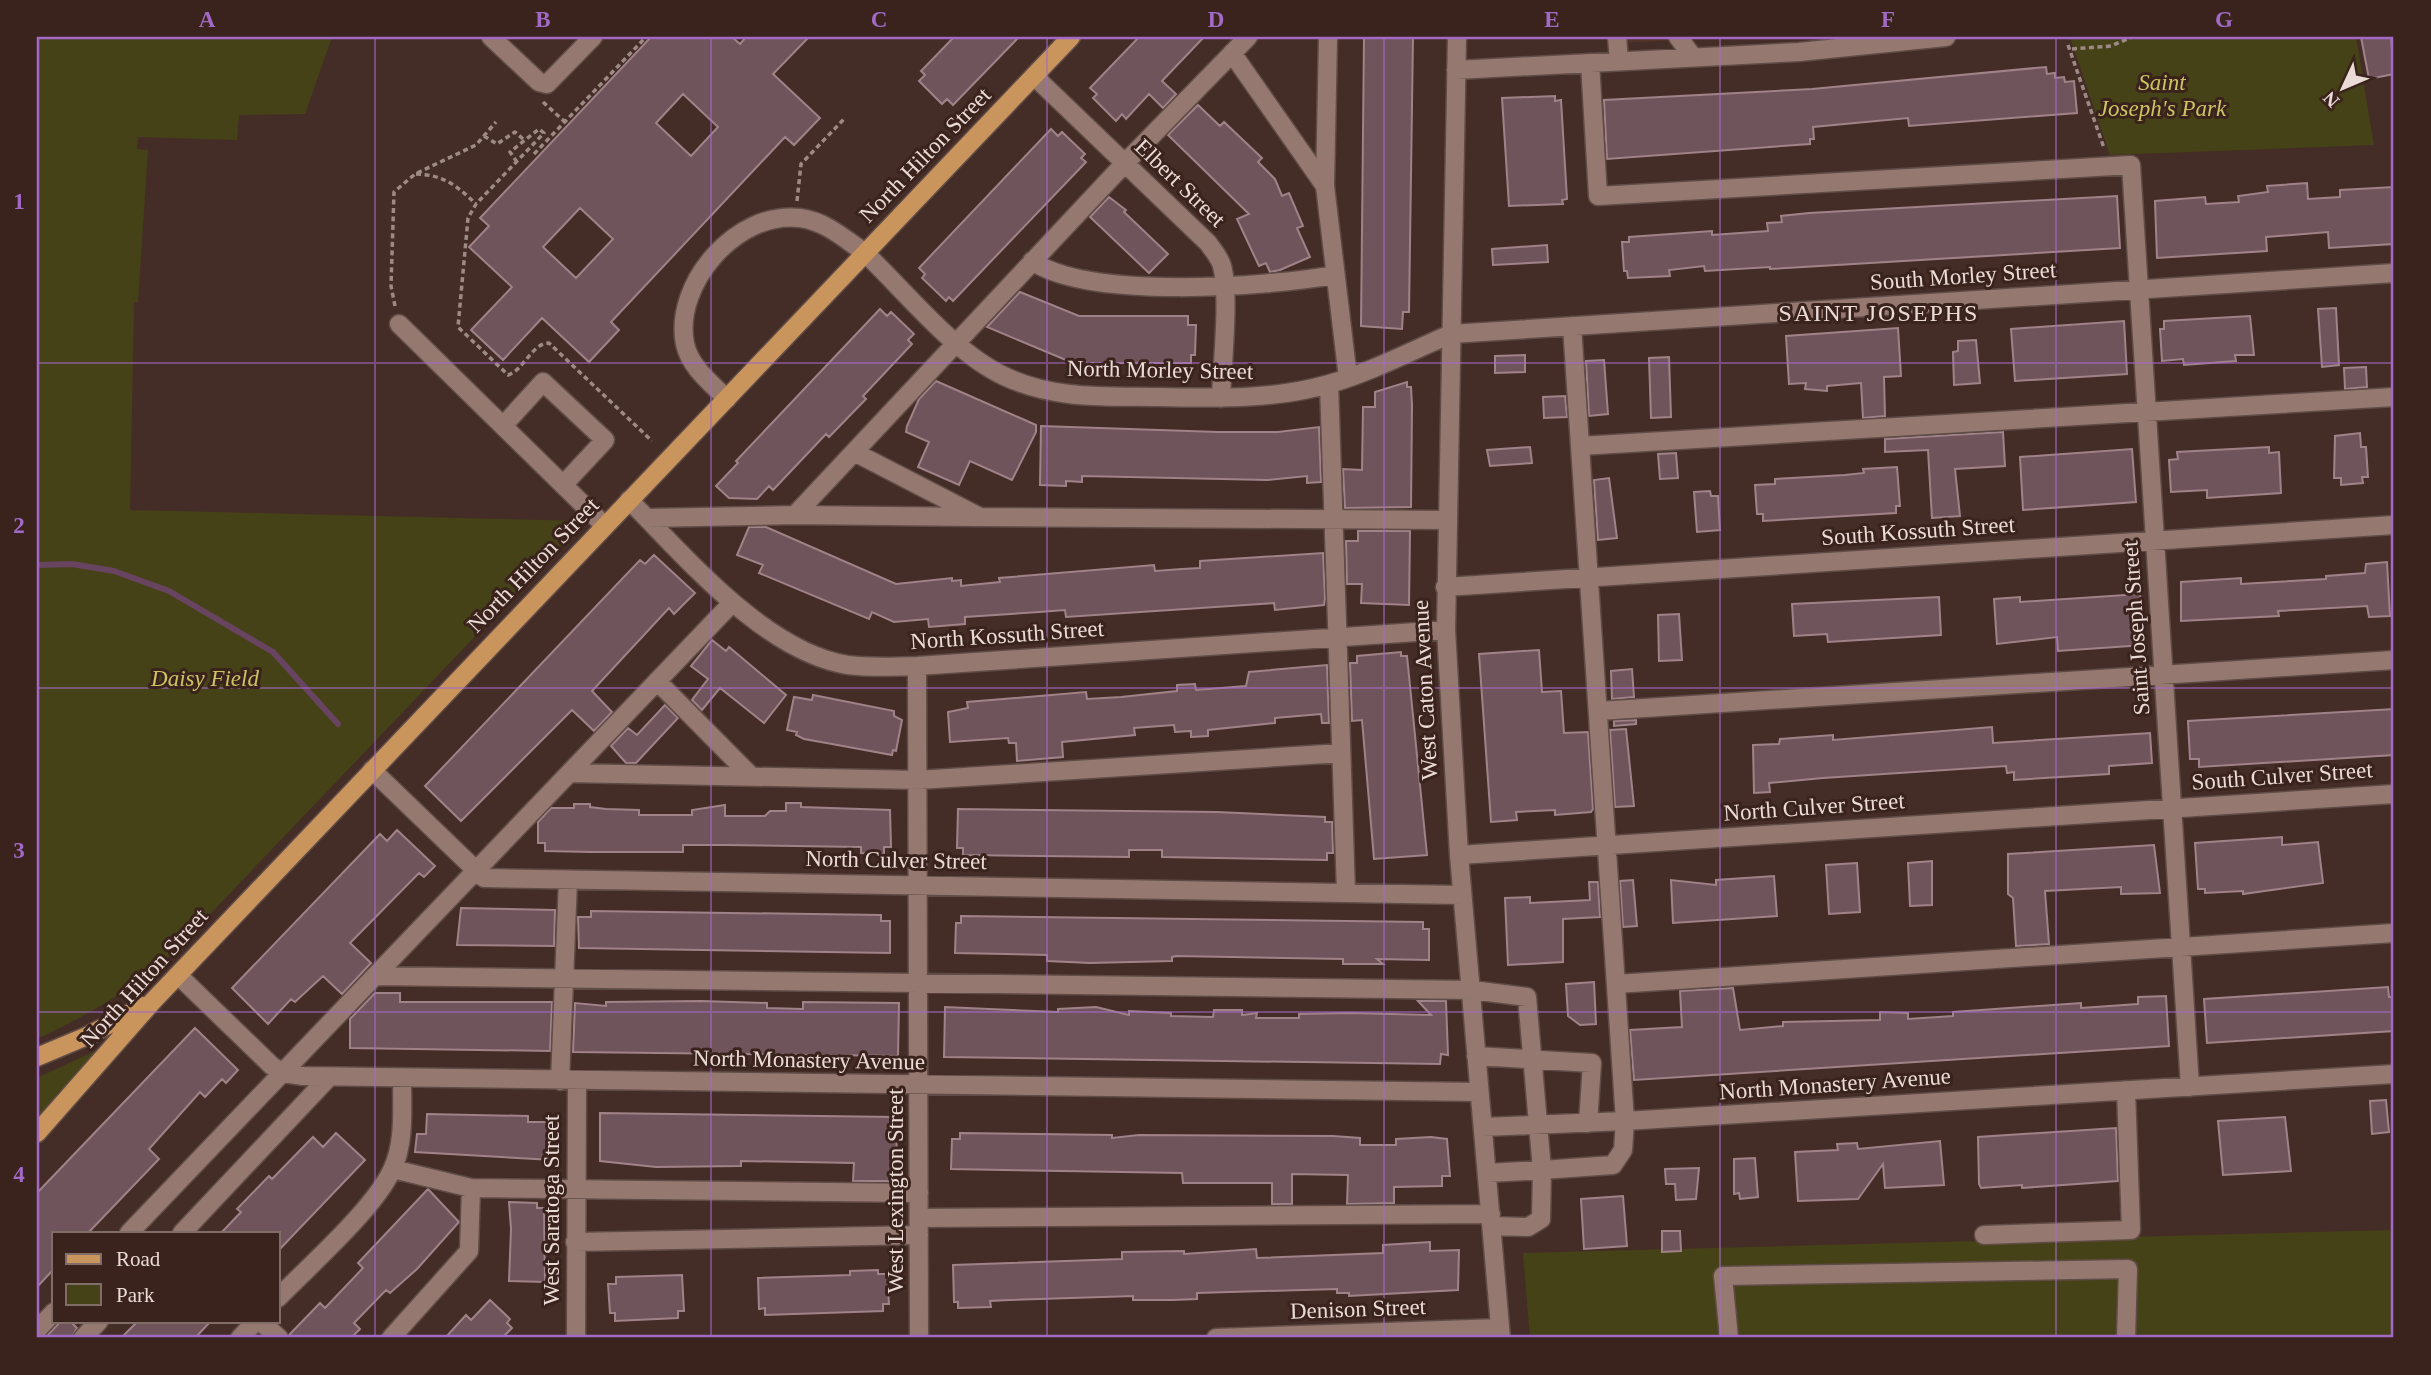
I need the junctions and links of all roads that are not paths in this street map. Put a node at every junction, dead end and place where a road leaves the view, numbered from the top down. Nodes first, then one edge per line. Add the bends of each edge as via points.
1 (491, 37) edge
2 (593, 37) edge
3 (1071, 37) edge
4 (1248, 37) edge
5 (1328, 37) edge
6 (1457, 37) edge
7 (1678, 37) edge
8 (1946, 37) edge
9 (1621, 45) edge
10 (1232, 53) junction
11 (1693, 57) junction
12 (1590, 63) junction
13 (1456, 70) junction
14 (1034, 76) junction
15 (1125, 163) junction
16 (1325, 186) junction
17 (865, 253) junction
18 (1032, 261) junction
19 (2394, 273) edge
20 (1335, 275) junction
21 (1224, 286) junction
22 (2139, 289) junction
23 (397, 316) road end
24 (1572, 326) junction
25 (1451, 334) junction
26 (957, 342) junction
27 (1348, 378) junction
28 (1329, 384) junction
29 (2394, 397) edge
30 (1221, 398) junction
31 (727, 399) junction
32 (2147, 412) junction
33 (503, 426) junction
34 (1580, 446) junction
35 (854, 452) junction
36 (563, 485) junction
37 (629, 500) junction
38 (795, 515) junction
39 (980, 517) junction
40 (647, 518) junction
41 (1334, 519) junction
42 (1447, 520) junction
43 (2394, 525) edge
44 (604, 526) junction
45 (2155, 541) junction
46 (1589, 577) junction
47 (1445, 587) junction
48 (732, 603) junction
49 (1446, 630) junction
50 (1338, 637) junction
51 (2394, 660) edge
52 (917, 666) junction
53 (2163, 675) junction
54 (657, 681) junction
55 (1598, 711) junction
56 (1341, 753) junction
57 (372, 770) junction
58 (570, 773) junction
59 (752, 777) junction
60 (918, 780) junction
61 (2394, 794) edge
62 (2172, 808) junction
63 (1606, 845) junction
64 (1459, 855) junction
65 (476, 871) junction
66 (568, 880) junction
67 (918, 885) junction
68 (1346, 892) junction
69 (1462, 895) junction
70 (2394, 933) edge
71 (2181, 947) junction
72 (178, 975) junction
73 (376, 975) junction
74 (564, 978) junction
75 (1616, 984) junction
76 (918, 985) junction
77 (1472, 990) junction
78 (153, 1000) junction
79 (1476, 1056) junction
80 (37, 1059) edge
81 (1534, 1060) junction
82 (283, 1073) junction
83 (2394, 1074) edge
84 (328, 1077) junction
85 (402, 1080) junction
86 (568, 1081) junction
87 (919, 1086) junction
88 (2190, 1087) junction
89 (2126, 1090) junction
90 (1479, 1092) junction
91 (1625, 1121) junction
92 (1588, 1123) junction
93 (1537, 1125) junction
94 (1483, 1127) junction
95 (37, 1133) edge
96 (393, 1169) junction
97 (1542, 1170) junction
98 (1487, 1173) junction
99 (471, 1188) junction
100 (575, 1188) junction
101 (919, 1193) junction
102 (1491, 1220) junction
103 (919, 1227) junction
104 (131, 1232) edge
105 (183, 1232) edge
106 (1984, 1235) dead end
107 (575, 1242) junction
108 (280, 1296) edge
109 (52, 1314) edge
110 (98, 1322) edge
111 (257, 1322) edge
112 (259, 1322) edge
113 (37, 1330) edge
114 (1501, 1333) edge
115 (83, 1338) edge
116 (240, 1338) edge
117 (279, 1338) edge
118 (391, 1338) edge
119 (576, 1338) edge
120 (919, 1338) edge
121 (1216, 1338) edge
122 (1729, 1338) edge
123 (2126, 1338) edge

1 - 2 street via 539,82 547,84
3 - 14 main road, North Hilton Street
4 - 10 street
5 - 16 street
6 - 13 street, West Caton Avenue
7 - 11 street
8 - 11 street
9 - 11 street
9 - 12 street
10 - 15 street
10 - 16 street
12 - 13 street
12 - 22 street, Saint Joseph Street via 1598,196 2131,165
13 - 25 street, West Caton Avenue
14 - 15 street, Elbert Street
14 - 17 main road, North Hilton Street
15 - 18 street
15 - 21 street, Elbert Street via 1208,243 1222,266
16 - 20 street
17 - 26 street, North Morley Street
17 - 31 main road, North Hilton Street
17 - 31 street, North Morley Street via 819,222 798,217 757,225 719,251 693,288 683,326 691,360
18 - 21 street via 1064,277 1100,284
18 - 26 street
19 - 22 street, South Morley Street
20 - 21 street via 1262,286
20 - 27 street
21 - 30 street, Elbert Street
22 - 24 street, South Morley Street
22 - 32 street, Saint Joseph Street
23 - 33 street
24 - 25 street, South Morley Street
24 - 34 street
25 - 27 street, North Morley Street
25 - 42 street, West Caton Avenue
26 - 30 street, North Morley Street via 1002,375 1036,389 1071,396
26 - 35 street
27 - 28 street, North Morley Street
28 - 30 street, North Morley Street via 1264,397
28 - 41 street
29 - 32 street
31 - 37 main road, North Hilton Street
32 - 34 street
32 - 45 street, Saint Joseph Street
33 - 36 street
33 - 36 street via 543,382 604,440
34 - 46 street
35 - 38 street
35 - 39 street
36 - 44 street
37 - 40 street, North Kossuth Street
37 - 44 main road, North Hilton Street
38 - 39 street
38 - 40 street
39 - 41 street
40 - 48 street, North Kossuth Street
41 - 42 street
41 - 50 street
42 - 47 street, West Caton Avenue
43 - 45 street, South Kossuth Street
44 - 57 main road, North Hilton Street
45 - 46 street, South Kossuth Street
45 - 53 street, Saint Joseph Street
46 - 47 street, South Kossuth Street
46 - 55 street
47 - 49 street, West Caton Avenue
48 - 52 street, North Kossuth Street via 785,639 845,664
48 - 54 street
49 - 50 street, North Kossuth Street
49 - 64 street, West Caton Avenue
50 - 52 street, North Kossuth Street
50 - 56 street
51 - 53 street
52 - 60 street, West Lexington Street
53 - 55 street
53 - 62 street, Saint Joseph Street
54 - 58 street
54 - 59 street
55 - 63 street
56 - 60 street
56 - 68 street
57 - 65 street
57 - 72 main road, North Hilton Street
58 - 59 street
58 - 65 street
59 - 60 street
60 - 67 street, West Lexington Street
61 - 62 street, South Culver Street
62 - 63 street, North Culver Street
62 - 71 street, Saint Joseph Street
63 - 64 street, North Culver Street
63 - 75 street
64 - 69 street, West Caton Avenue
65 - 66 street, North Culver Street via 484,878
65 - 73 street
66 - 67 street, North Culver Street
66 - 74 street, West Saratoga Street
67 - 68 street, North Culver Street
67 - 76 street, West Lexington Street
68 - 69 street, North Culver Street
69 - 77 street, West Caton Avenue
70 - 71 street
71 - 75 street
71 - 88 street, Saint Joseph Street
72 - 78 main road, North Hilton Street
72 - 82 street
73 - 74 street
73 - 82 street
74 - 76 street
74 - 86 street, West Saratoga Street
75 - 91 street
76 - 77 street
76 - 87 street, West Lexington Street
77 - 79 street, West Caton Avenue
77 - 81 street via 1527,997
78 - 80 main road
78 - 95 main road, North Hilton Street
79 - 81 street
79 - 90 street, West Caton Avenue
81 - 92 street via 1592,1063
81 - 93 street
82 - 84 street, North Monastery Avenue
82 - 104 street
83 - 88 street, North Monastery Avenue
84 - 85 street, North Monastery Avenue
84 - 105 street
85 - 86 street, North Monastery Avenue
85 - 96 street via 401,1133
86 - 87 street, North Monastery Avenue
86 - 100 street, West Saratoga Street
87 - 90 street, North Monastery Avenue
87 - 101 street, West Lexington Street
88 - 89 street, North Monastery Avenue
89 - 91 street, North Monastery Avenue
89 - 106 street via 2131,1230
90 - 94 street, West Caton Avenue
91 - 92 street, North Monastery Avenue
91 - 97 street via 1623,1150 1613,1166
92 - 93 street, North Monastery Avenue
93 - 94 street, North Monastery Avenue
93 - 97 street
94 - 98 street, West Caton Avenue
96 - 99 street
96 - 108 street via 372,1201
97 - 98 street
97 - 102 street via 1541,1219 1536,1225
98 - 102 street, West Caton Avenue
99 - 100 street
99 - 118 street via 469,1251
100 - 101 street
100 - 107 street, West Saratoga Street
101 - 103 street, West Lexington Street
102 - 103 street
102 - 114 street, West Caton Avenue
103 - 107 street
103 - 120 street, West Lexington Street
107 - 119 street, West Saratoga Street
109 - 113 street
110 - 115 street
111 - 116 street
112 - 117 street
114 - 121 street, Denison Street
122 - 123 street via 1723,1276 2128,1269

